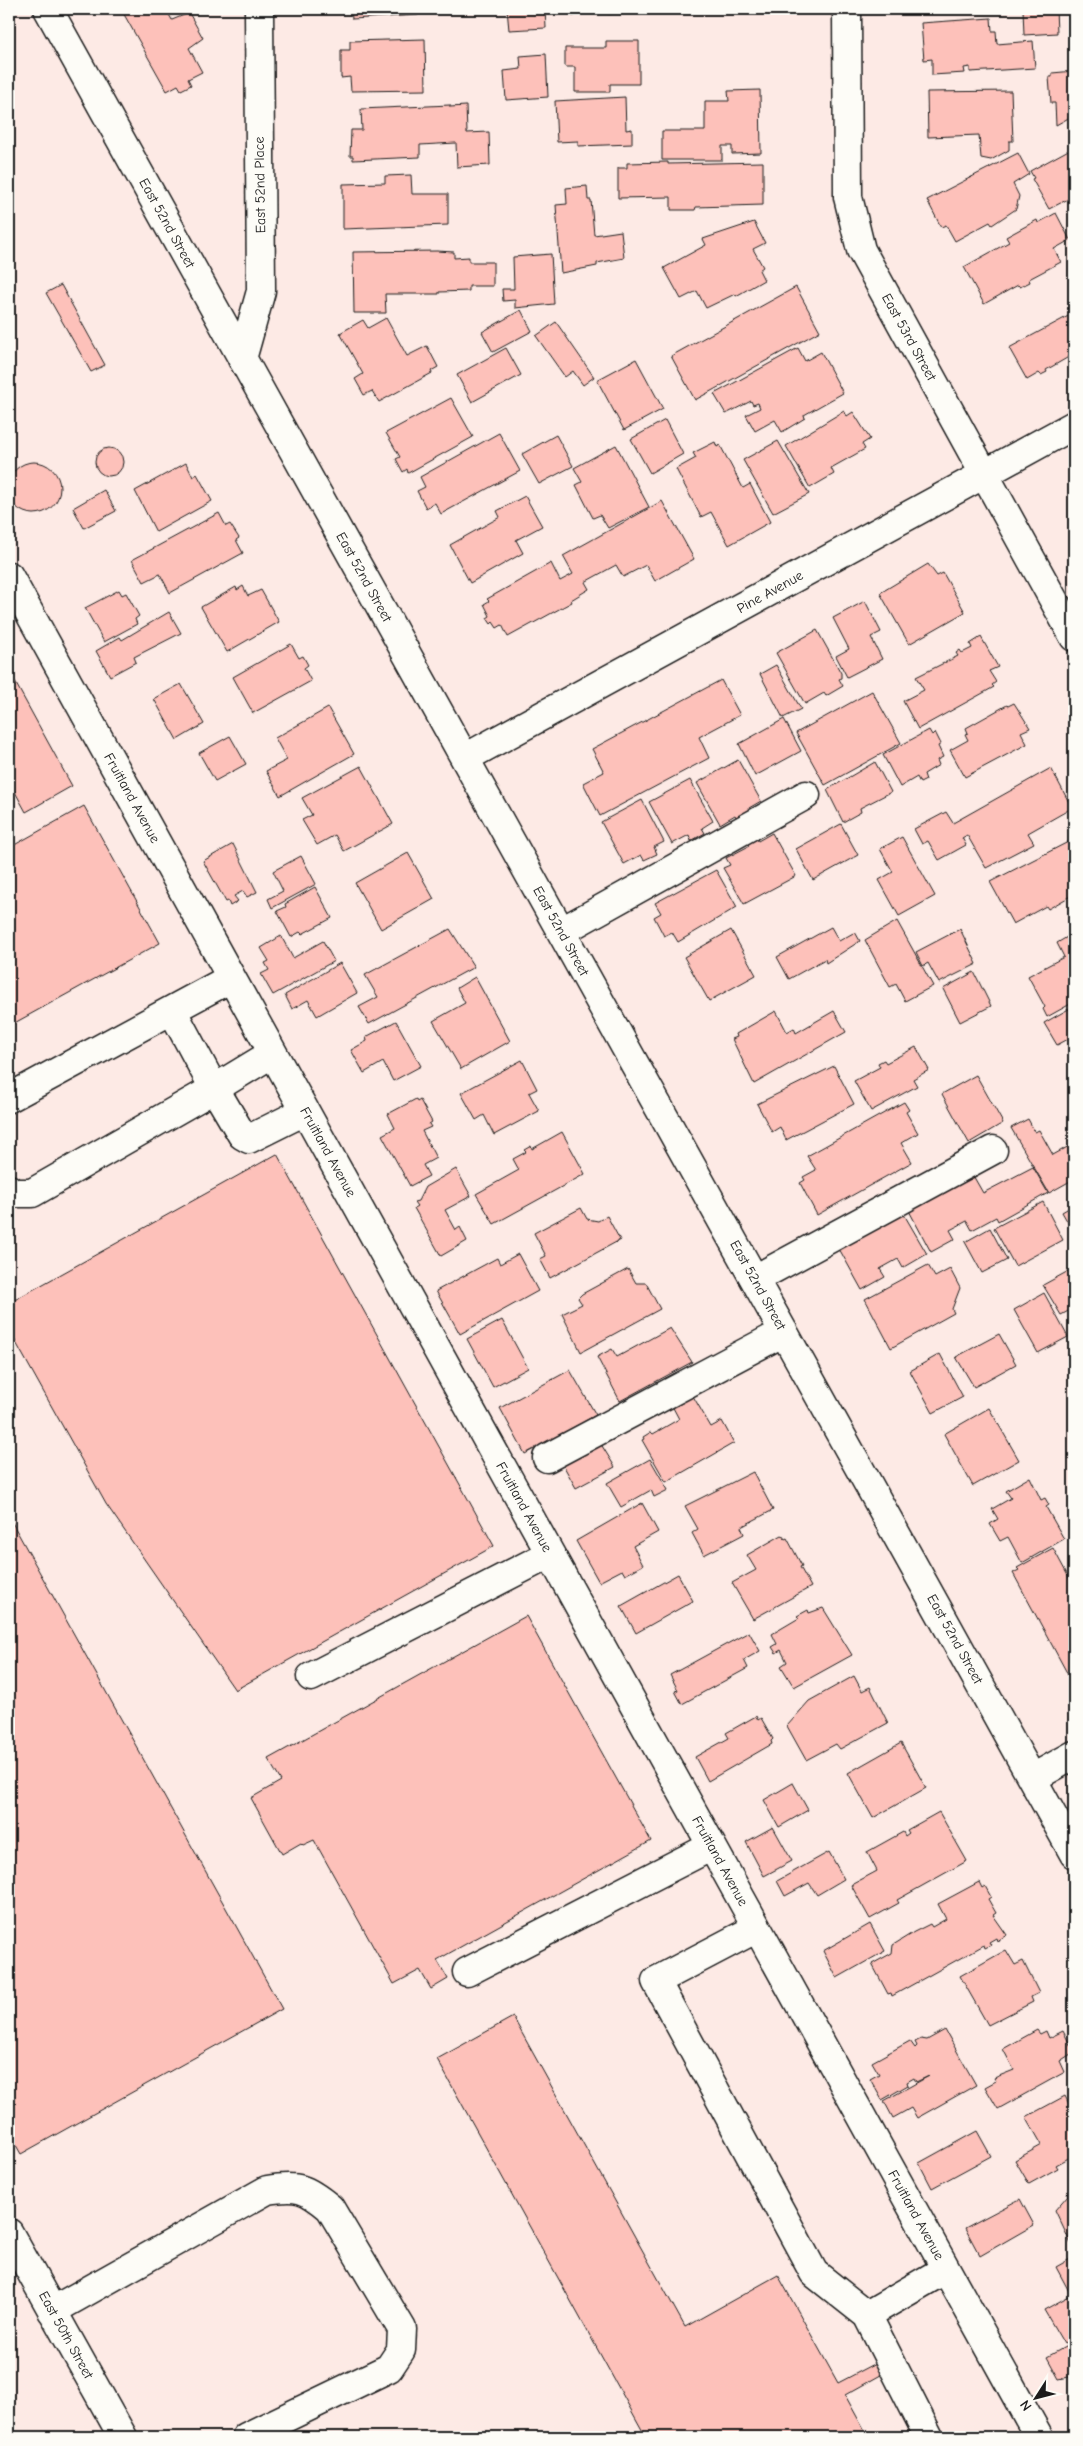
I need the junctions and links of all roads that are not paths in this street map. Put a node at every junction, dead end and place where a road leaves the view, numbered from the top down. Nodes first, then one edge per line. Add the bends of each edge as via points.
1 (48, 9) edge
2 (259, 9) edge
3 (847, 9) edge
4 (242, 359) junction
5 (1074, 425) edge
6 (985, 474) junction
7 (9, 576) edge
8 (1074, 636) edge
9 (465, 758) junction
10 (806, 795) dead end
11 (562, 931) junction
12 (231, 978) junction
13 (172, 1010) junction
14 (273, 1053) junction
15 (217, 1087) junction
16 (9, 1098) edge
17 (305, 1111) junction
18 (993, 1150) dead end
19 (9, 1189) edge
20 (755, 1279) junction
21 (784, 1332) junction
22 (548, 1458) dead end
23 (550, 1554) junction
24 (311, 1677) dead end
25 (1074, 1755) edge
26 (1032, 1778) junction
27 (712, 1846) junction
28 (1074, 1854) edge
29 (757, 1928) junction
30 (467, 1972) dead end
31 (9, 2233) edge
32 (946, 2269) junction
33 (52, 2311) junction
34 (867, 2315) junction
35 (123, 2437) edge
36 (246, 2437) edge
37 (929, 2437) edge
38 (1039, 2437) edge

1 - 4 street, East 52nd Street
2 - 4 street, East 52nd Place via 261,291
3 - 6 street, East 53rd Street via 848,197 861,250
4 - 9 street, East 52nd Street
5 - 6 street, Pine Avenue
6 - 8 street, East 53rd Street
6 - 9 street, Pine Avenue
7 - 12 street, Fruitland Avenue
9 - 11 street, East 52nd Street
10 - 11 street
11 - 20 street, East 52nd Street
12 - 13 street
12 - 14 street, Fruitland Avenue
13 - 15 street via 210,1081
13 - 16 street
14 - 15 street
14 - 17 street, Fruitland Avenue
15 - 17 street via 216,1091 242,1135 250,1139
15 - 19 street via 32,1193
17 - 23 street, Fruitland Avenue
18 - 20 street
20 - 21 street, East 52nd Street
21 - 22 street
21 - 26 street, East 52nd Street
23 - 24 street
23 - 27 street, Fruitland Avenue
25 - 26 street
26 - 28 street, East 52nd Street
27 - 29 street, Fruitland Avenue
27 - 30 street
29 - 32 street, Fruitland Avenue
29 - 34 street via 656,1982 814,2273
31 - 33 street, East 50th Street
32 - 34 street
32 - 38 street, Fruitland Avenue
33 - 35 street, East 50th Street
33 - 36 street via 267,2190 290,2186 313,2194 330,2208 402,2329 401,2350 389,2368
34 - 37 street

